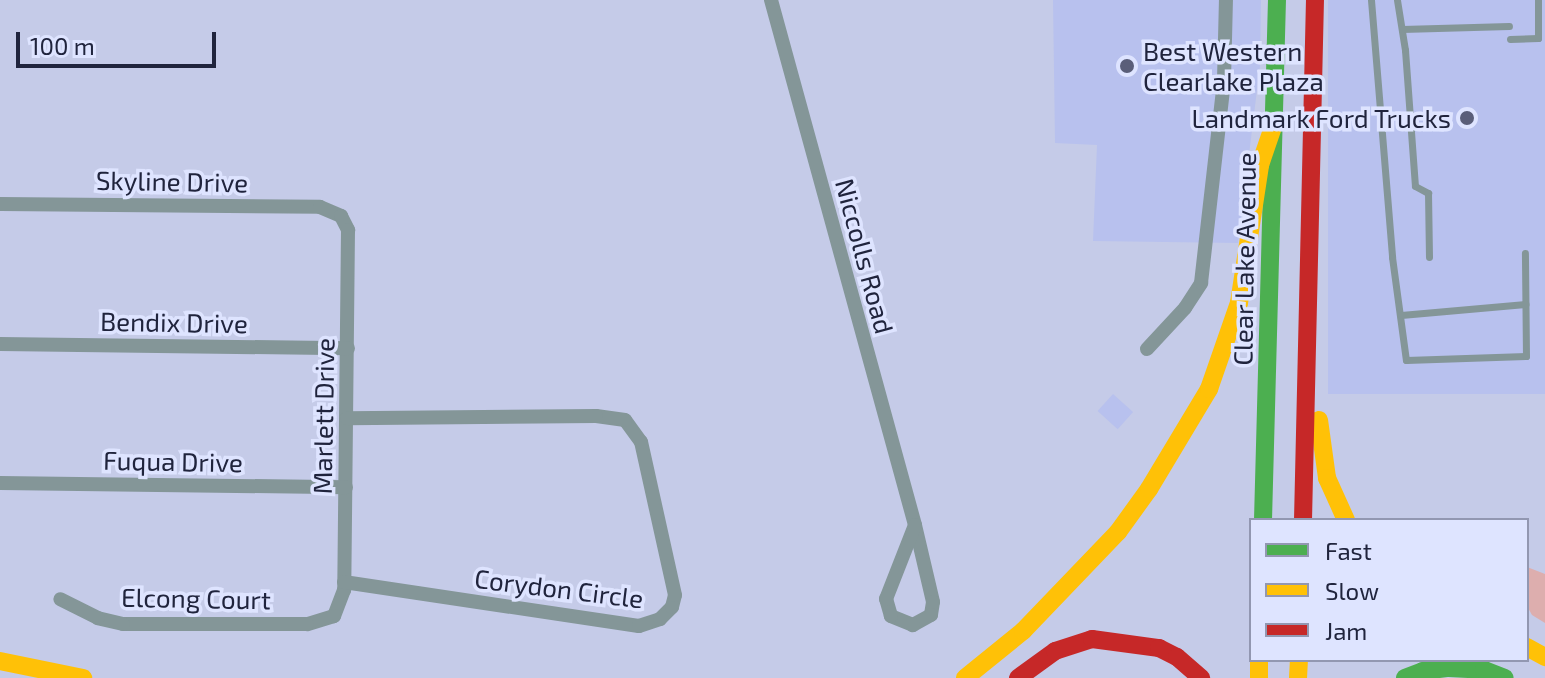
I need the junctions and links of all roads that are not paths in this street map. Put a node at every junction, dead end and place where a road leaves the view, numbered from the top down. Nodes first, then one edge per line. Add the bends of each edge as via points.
1 (771, 0) edge
2 (1226, 0) edge
3 (1277, 0) edge
4 (1315, 0) edge
5 (1371, 0) edge
6 (1397, 0) edge
7 (1538, 0) edge
8 (1509, 26) dead end
9 (1402, 29) junction
10 (1510, 39) dead end
11 (1273, 127) junction
12 (0, 204) edge
13 (341, 216) joint
14 (1525, 253) dead end
15 (1429, 257) dead end
16 (1526, 304) junction
17 (1309, 309) junction
18 (1401, 315) junction
19 (0, 344) edge
20 (348, 348) junction
21 (1147, 349) dead end
22 (347, 418) junction
23 (0, 483) edge
24 (346, 487) junction
25 (1263, 518) edge
26 (1303, 518) edge
27 (1345, 518) edge
28 (915, 525) junction
29 (344, 582) junction
30 (60, 599) dead end
31 (334, 616) joint
32 (0, 661) edge
33 (83, 678) edge
34 (965, 678) edge
35 (1018, 678) edge
36 (1201, 678) edge
37 (1405, 678) edge
38 (1505, 678) edge

1 - 28 street, Niccolls Road
2 - 21 street via 1224,80 1201,283
3 - 11 highway, Clear Lake Avenue
4 - 17 highway
5 - 18 lane
6 - 9 lane
7 - 10 lane via 1538,38
8 - 9 lane
9 - 15 lane via 1415,186 1428,193
11 - 25 highway, Clear Lake Avenue
11 - 34 highway via 1260,165 1239,303 1209,389 1118,532 1023,631
12 - 13 street, Skyline Drive via 320,207
13 - 20 street, Marlett Drive via 350,241
14 - 16 lane
16 - 18 lane
16 - 18 lane via 1526,356 1406,360
17 - 26 highway
17 - 27 highway via 1322,451 1327,478
19 - 20 street, Bendix Drive
20 - 22 street, Marlett Drive
22 - 24 street, Marlett Drive
22 - 29 street, Corydon Circle via 625,420 641,442 675,595 660,619 639,626
23 - 24 street, Fuqua Drive
24 - 29 street, Marlett Drive
28 - 28 street, Niccolls Road via 886,599 891,616 913,625 931,615 933,602
29 - 31 street, Marlett Drive
30 - 31 street, Elcong Court via 123,624 307,624
32 - 33 highway
35 - 36 highway via 1055,651 1092,639 1159,648
37 - 38 highway via 1449,668 1484,670

